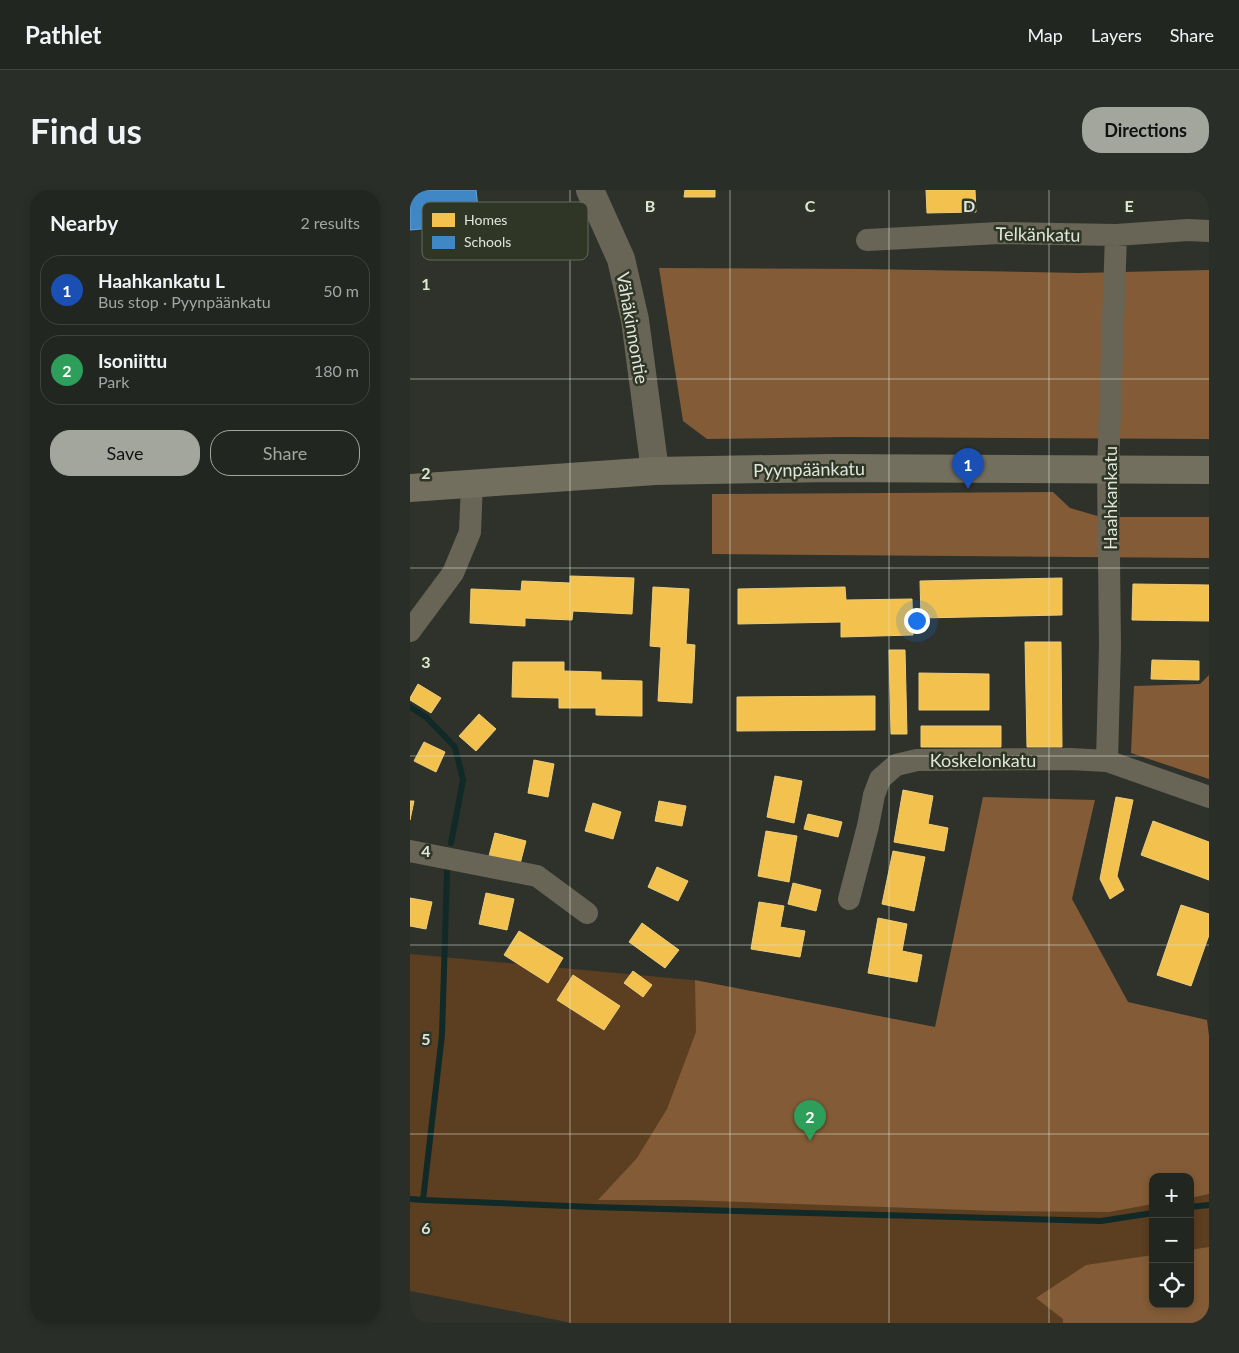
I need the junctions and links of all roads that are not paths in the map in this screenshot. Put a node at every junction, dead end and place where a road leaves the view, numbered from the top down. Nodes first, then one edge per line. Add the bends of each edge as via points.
1 (590, 190) edge
2 (1209, 231) edge
3 (1116, 235) junction
4 (867, 240) dead end
5 (1108, 470) junction
6 (1209, 470) edge
7 (655, 472) junction
8 (472, 483) junction
9 (410, 488) edge
10 (410, 631) edge
11 (1107, 761) junction
12 (1209, 797) edge
13 (410, 851) edge
14 (849, 899) dead end
15 (587, 913) dead end

1 - 7 street, Vähäkinnontie via 620,259 635,320
2 - 3 street, Telkänkatu
3 - 4 street, Telkänkatu via 999,233
3 - 5 street, Haahkankatu
5 - 6 main road, Pyynpäänkatu
5 - 7 main road, Pyynpäänkatu via 829,468
5 - 11 street, Haahkankatu via 1110,646
7 - 8 main road, Pyynpäänkatu
8 - 9 main road, Pyynpäänkatu
8 - 10 street via 470,532 453,574
11 - 12 street, Koskelonkatu
11 - 14 street, Koskelonkatu via 917,760 896,765 880,778 874,795
13 - 15 street via 537,876

